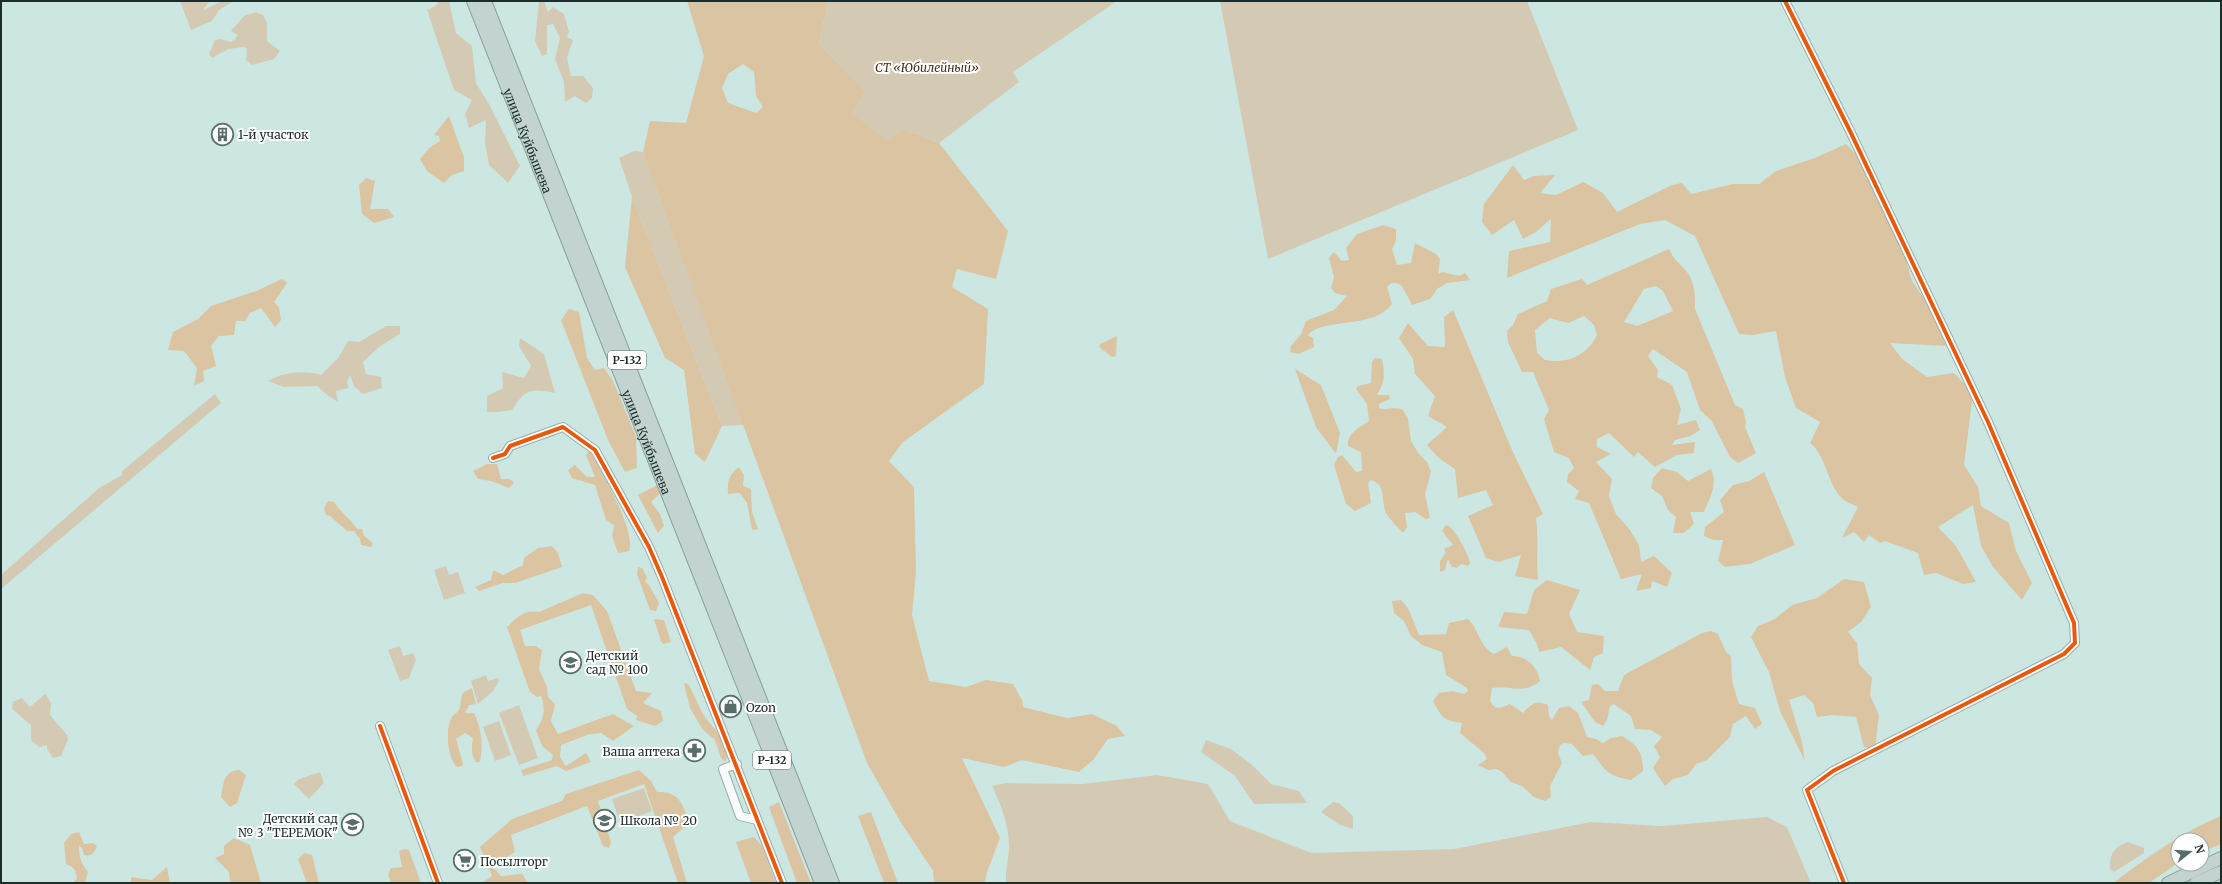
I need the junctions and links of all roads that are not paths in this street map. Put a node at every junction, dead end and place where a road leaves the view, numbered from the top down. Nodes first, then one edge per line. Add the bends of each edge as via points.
1 (472, 1) edge
2 (485, 1) edge
3 (1785, 1) edge
4 (493, 458) dead end
5 (380, 726) dead end
6 (737, 764) junction
7 (758, 820) junction
8 (2221, 858) edge
9 (2221, 872) edge
10 (438, 883) edge
11 (782, 883) edge
12 (821, 883) edge
13 (833, 883) edge
14 (1844, 883) edge
15 (2168, 883) edge
16 (2196, 883) edge

1 - 12 highway, улица Куйбышева / Р-132
2 - 13 highway, улица Куйбышева / Р-132
3 - 14 street via 1850,131 1988,422 2074,623 2075,643 2064,654 1833,771 1807,790
4 - 6 street via 505,454 510,446 563,427 595,450 649,547
5 - 10 street
6 - 7 street
6 - 7 street via 723,769 740,816
7 - 11 street
8 - 15 highway
9 - 16 highway

